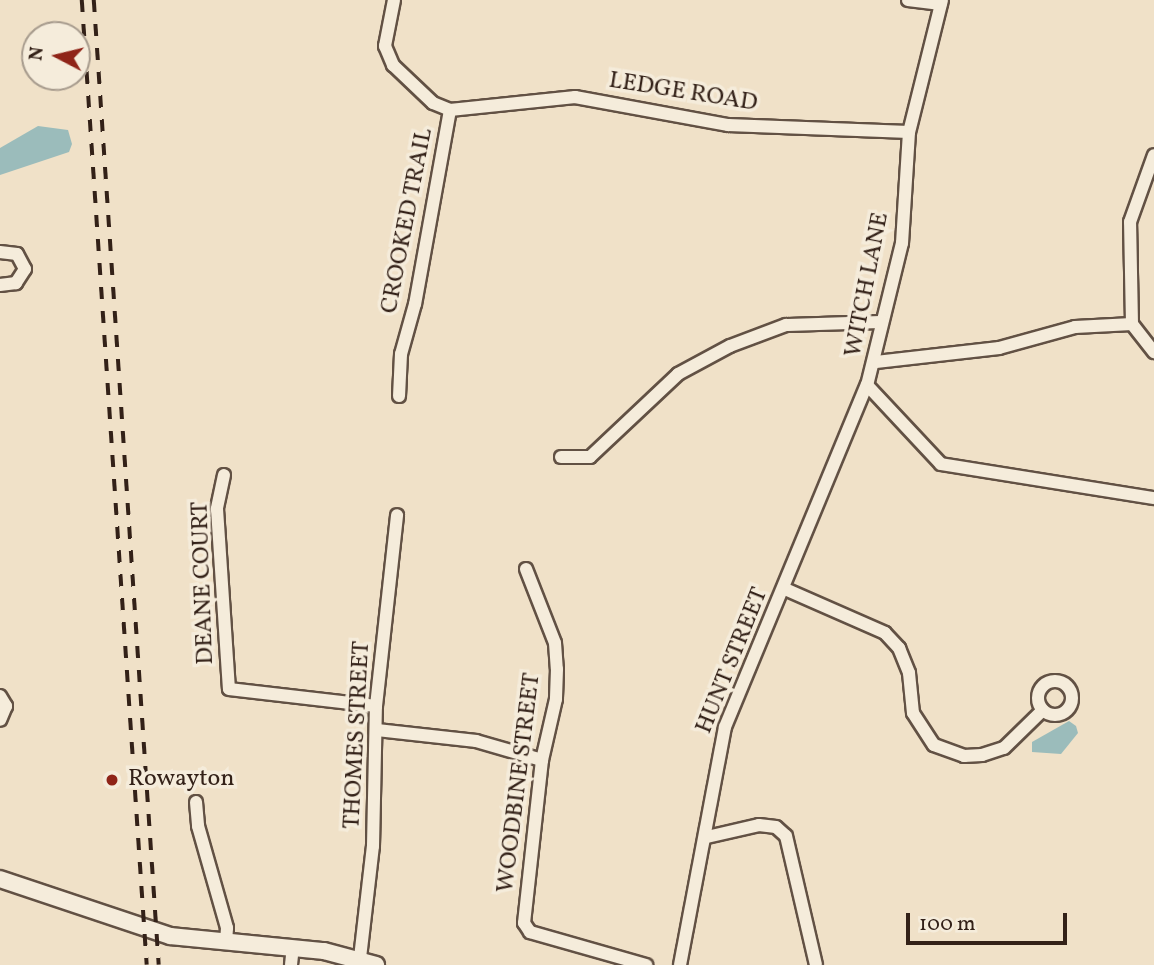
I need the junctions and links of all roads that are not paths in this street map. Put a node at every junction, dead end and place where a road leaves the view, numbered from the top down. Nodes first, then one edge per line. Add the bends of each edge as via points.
1 (394, 0) edge
2 (908, 0) edge
3 (942, 2) edge
4 (450, 110) junction
5 (909, 132) junction
6 (1154, 155) edge
7 (0, 252) edge
8 (0, 285) edge
9 (882, 322) junction
10 (1132, 324) junction
11 (1154, 352) edge
12 (876, 362) junction
13 (867, 385) junction
14 (399, 396) dead end
15 (561, 457) dead end
16 (224, 475) dead end
17 (1154, 498) edge
18 (397, 515) dead end
19 (526, 569) dead end
20 (785, 589) junction
21 (0, 696) edge
22 (376, 706) junction
23 (1042, 710) dead end
24 (0, 720) edge
25 (377, 730) junction
26 (542, 760) junction
27 (196, 802) dead end
28 (707, 837) junction
29 (0, 879) edge
30 (226, 943) junction
31 (293, 947) junction
32 (360, 958) junction
33 (291, 965) edge
34 (376, 965) edge
35 (646, 965) edge
36 (680, 965) edge
37 (816, 965) edge

1 - 4 street, CROOKED TRAIL via 386,46 393,65 433,103
2 - 3 street
3 - 5 street, WITCH LANE
4 - 5 street, LEDGE ROAD via 575,97 728,125
4 - 14 street, CROOKED TRAIL via 415,304 401,354
5 - 9 street, WITCH LANE via 902,243
6 - 10 street via 1130,222
7 - 8 street via 18,255 24,269 16,284
9 - 12 street, WITCH LANE
9 - 15 street via 786,326 730,346 678,373 590,457
10 - 11 street
10 - 12 street via 1075,327 999,348
12 - 13 street, WITCH LANE
13 - 17 street, WITCH LANE via 941,464
13 - 20 street, HUNT STREET
16 - 22 street, DEANE COURT via 218,509 229,690
18 - 22 street, THOMES STREET
19 - 26 street, WOODBINE STREET via 555,643 556,699
20 - 23 street via 885,633 899,648 909,673 914,713 934,745 964,756 1004,748
20 - 28 street, HUNT STREET via 725,727 710,795
21 - 24 street via 6,710
22 - 25 street, THOMES STREET
25 - 26 street via 476,741
25 - 32 street, THOMES STREET via 373,846
26 - 35 street, WOODBINE STREET via 524,923 530,932
27 - 30 street via 198,825 227,928
28 - 36 street, HUNT STREET
28 - 37 street via 759,825 776,827 786,836
29 - 30 street via 138,928
30 - 31 street
31 - 32 street
31 - 33 street
32 - 34 street

